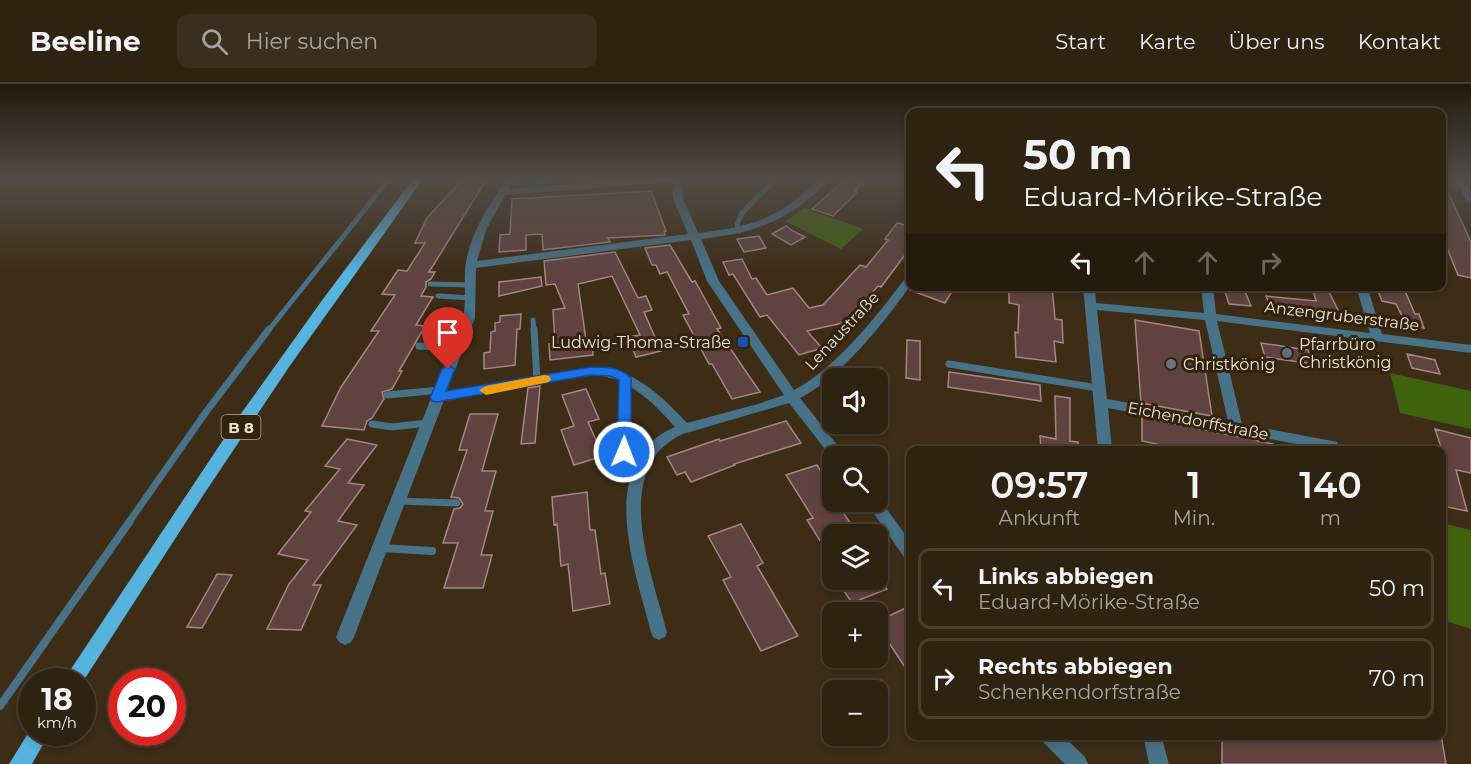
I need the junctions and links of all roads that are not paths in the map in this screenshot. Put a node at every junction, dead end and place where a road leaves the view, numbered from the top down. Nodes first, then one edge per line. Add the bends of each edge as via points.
1 (362, 211) edge
2 (394, 211) edge
3 (492, 211) edge
4 (683, 211) edge
5 (744, 211) edge
6 (789, 211) edge
7 (739, 231) junction
8 (693, 237) junction
9 (470, 265) junction
10 (430, 284) dead end
11 (906, 284) edge
12 (1089, 291) edge
13 (1207, 291) edge
14 (1363, 291) edge
15 (472, 292) junction
16 (438, 296) dead end
17 (1090, 306) junction
18 (1210, 317) junction
19 (533, 320) dead end
20 (427, 322) dead end
21 (467, 323) junction
22 (1377, 336) junction
23 (419, 346) dead end
24 (457, 348) junction
25 (1471, 350) edge
26 (950, 364) dead end
27 (625, 378) junction
28 (537, 381) junction
29 (438, 394) junction
30 (387, 395) dead end
31 (1099, 395) junction
32 (790, 396) junction
33 (427, 423) junction
34 (372, 424) dead end
35 (1236, 427) junction
36 (684, 429) junction
37 (831, 446) edge
38 (1105, 446) edge
39 (1332, 446) dead end
40 (640, 466) junction
41 (397, 501) junction
42 (457, 503) dead end
43 (880, 512) edge
44 (906, 547) edge
45 (378, 548) junction
46 (432, 551) dead end
47 (659, 632) dead end
48 (345, 637) dead end
49 (82, 668) edge
50 (0, 706) edge
51 (1055, 740) edge
52 (1153, 740) edge
53 (31, 746) edge
54 (20, 764) edge
55 (1078, 764) edge
56 (1159, 764) edge

1 - 50 lane via 206,412
2 - 49 main road, B 8 via 286,360
3 - 9 street via 476,239
4 - 8 street
5 - 7 lane via 737,225
6 - 7 street
7 - 8 street
8 - 9 street
8 - 32 street via 713,281
9 - 15 street
10 - 15 lane
11 - 32 street, Lenaustraße via 850,351 813,386
12 - 17 street, Eichendorffstraße
13 - 18 street
14 - 22 street
15 - 16 lane
15 - 21 street
17 - 18 street, Anzengruberstraße
17 - 31 street, Eichendorffstraße
18 - 22 street, Anzengruberstraße
18 - 35 street
19 - 28 lane
20 - 21 lane
21 - 24 street
22 - 25 street, Anzengruberstraße
23 - 24 lane
24 - 29 street
26 - 31 lane, Eichendorffstraße
27 - 28 street via 612,372 591,371
27 - 36 street
27 - 40 lane via 624,452
28 - 29 street
29 - 30 lane
29 - 33 street
31 - 35 street, Eichendorffstraße
31 - 38 street, Eichendorffstraße
32 - 36 street, Lenaustraße
32 - 37 street
33 - 34 lane via 392,427
33 - 41 street
35 - 39 street, Eichendorffstraße
36 - 40 street, Lenaustraße via 653,447
40 - 47 street via 633,495 636,537
41 - 42 lane
41 - 45 street
43 - 44 street
45 - 46 lane
45 - 48 street
51 - 55 street
52 - 56 street
53 - 54 main road

